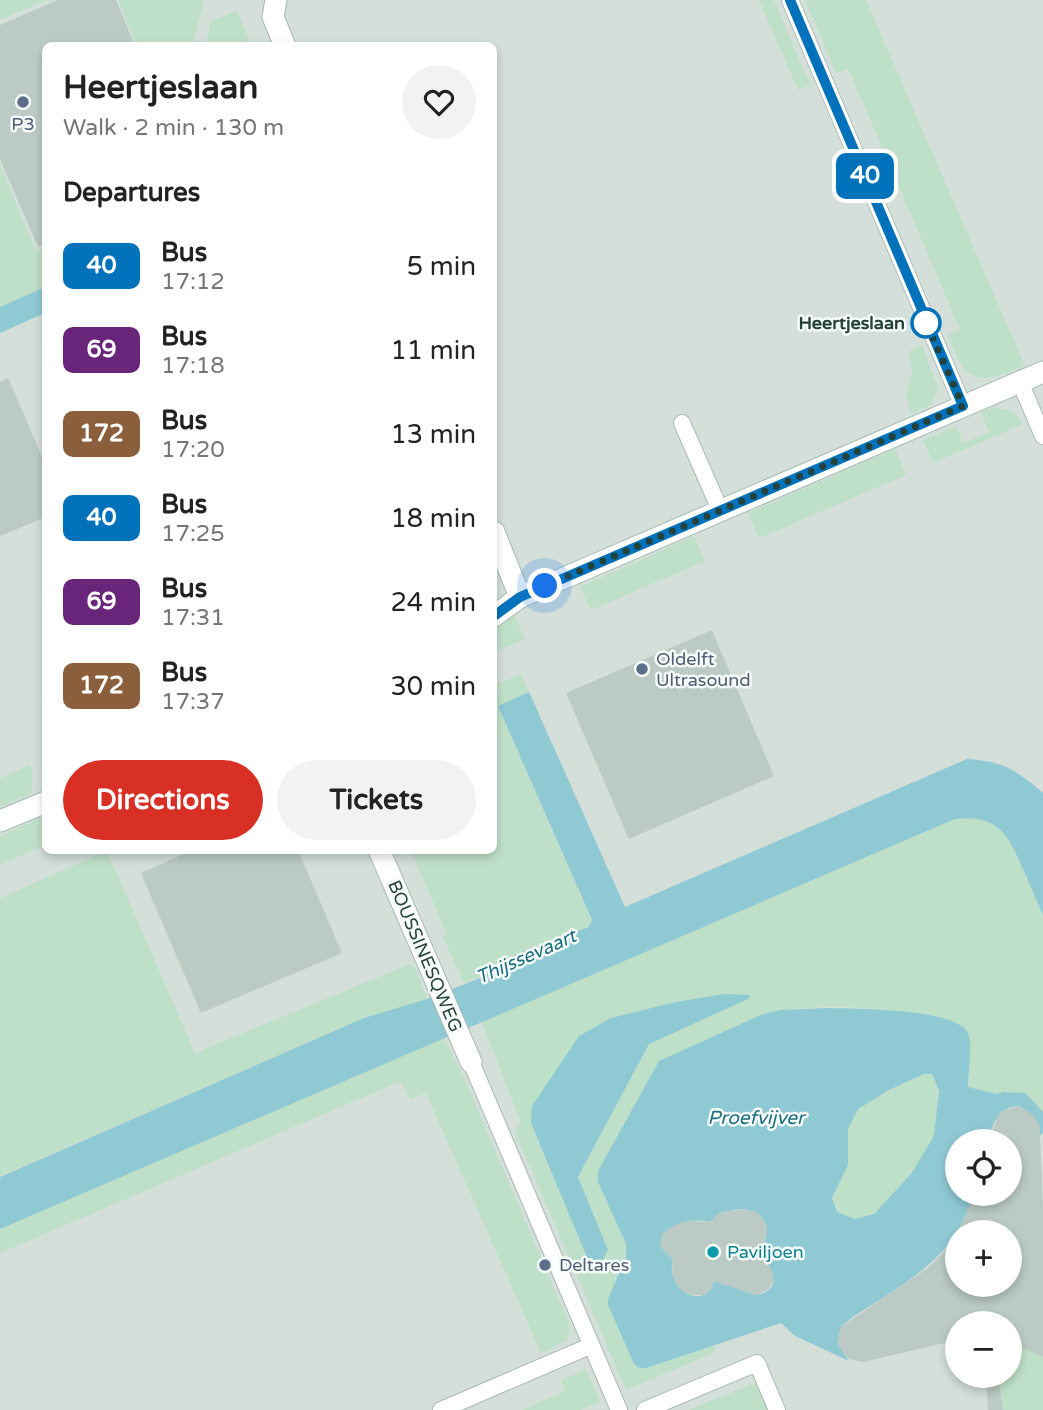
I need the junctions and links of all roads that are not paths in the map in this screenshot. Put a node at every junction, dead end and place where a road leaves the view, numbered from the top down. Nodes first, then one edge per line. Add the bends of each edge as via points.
1 (276, 0) edge
2 (790, 0) edge
3 (283, 42) edge
4 (1043, 372) edge
5 (1020, 382) junction
6 (963, 406) junction
7 (682, 423) dead end
8 (1043, 436) edge
9 (720, 512) junction
10 (497, 540) edge
11 (520, 597) junction
12 (497, 598) edge
13 (497, 614) edge
14 (42, 804) edge
15 (0, 821) edge
16 (381, 854) edge
17 (471, 1062) joint
18 (590, 1346) junction
19 (441, 1410) edge
20 (619, 1410) edge
21 (645, 1410) edge
22 (777, 1410) edge

1 - 3 street via 273,17
2 - 6 lane
4 - 5 street
5 - 6 street
5 - 8 lane
6 - 9 street
7 - 9 lane
9 - 11 street
10 - 11 street
11 - 12 street
11 - 13 street
14 - 15 street
16 - 17 street, BOUSSINESQWEG
17 - 18 lane
18 - 19 lane
18 - 20 lane
21 - 22 lane via 757,1363

